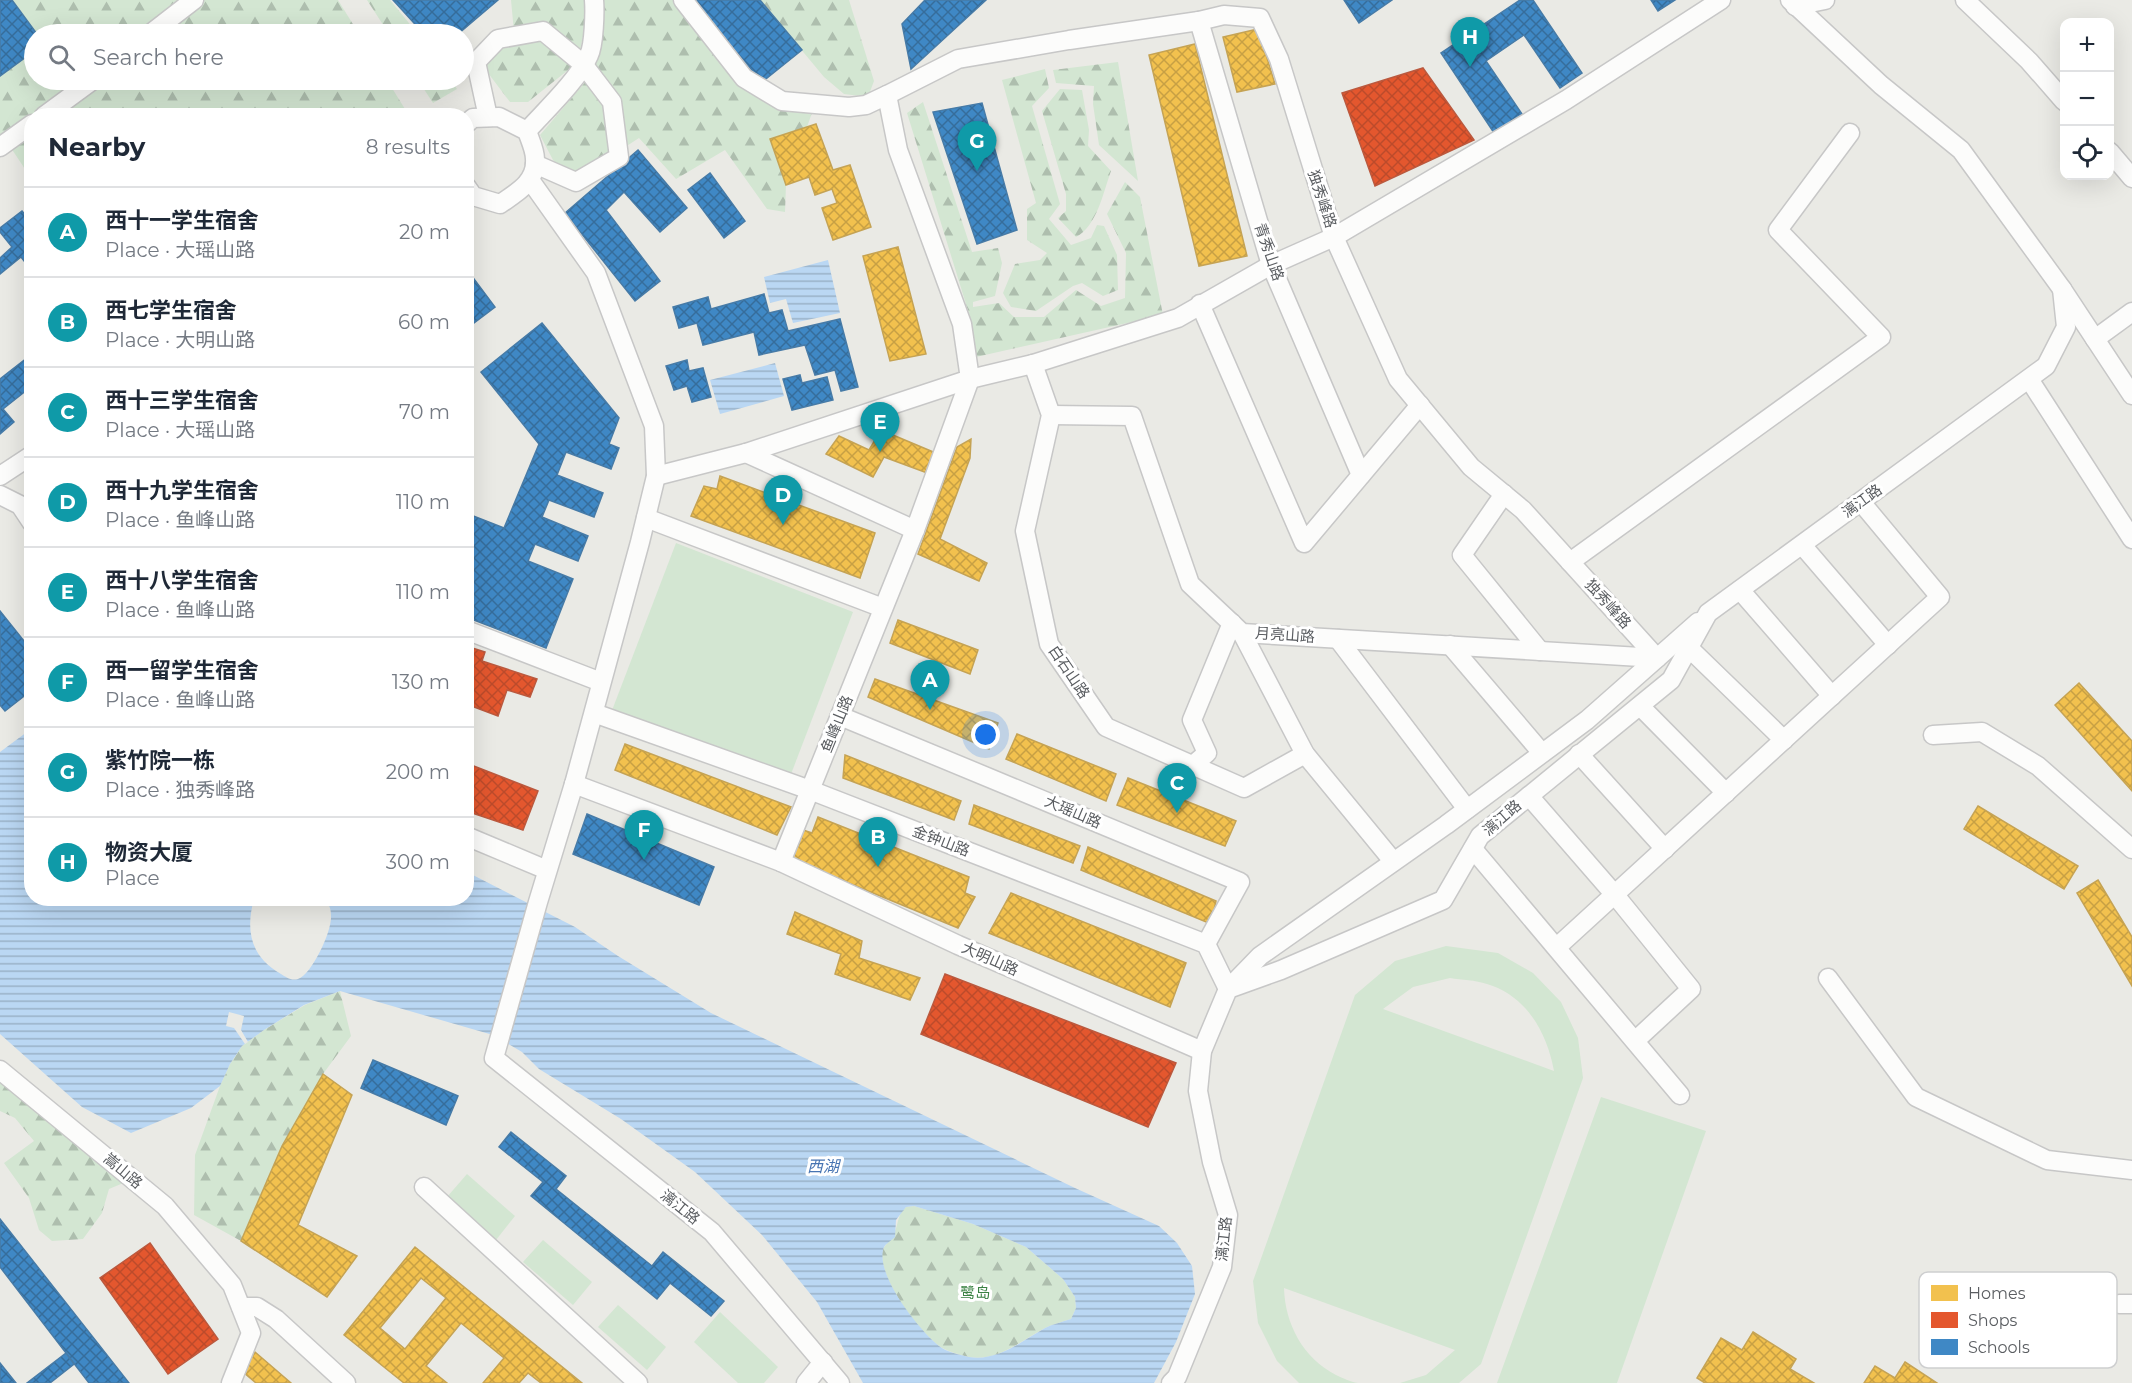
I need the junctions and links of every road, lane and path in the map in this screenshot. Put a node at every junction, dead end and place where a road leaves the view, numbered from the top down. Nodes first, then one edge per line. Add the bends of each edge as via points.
1 (194, 0) edge
2 (594, 0) edge
3 (683, 0) edge
4 (1721, 0) edge
5 (1825, 0) edge
6 (1965, 0) edge
7 (1792, 3) edge
8 (1199, 21) junction
9 (163, 24) edge
10 (583, 64) junction
11 (79, 90) edge
12 (887, 95) junction
13 (2060, 96) edge
14 (55, 108) edge
15 (488, 117) junction
16 (474, 118) edge
17 (24, 130) edge
18 (527, 131) junction
19 (1850, 133) dead end
20 (0, 147) edge
21 (2114, 158) edge
22 (532, 172) junction
23 (2132, 178) edge
24 (474, 196) edge
25 (1334, 237) junction
26 (1271, 265) junction
27 (2062, 289) junction
28 (1200, 304) junction
29 (2132, 312) edge
30 (2095, 339) junction
31 (1033, 364) junction
32 (970, 379) junction
33 (2029, 380) junction
34 (2132, 395) edge
35 (1420, 405) junction
36 (1051, 414) junction
37 (746, 453) junction
38 (24, 460) edge
39 (1361, 475) junction
40 (0, 476) edge
41 (656, 476) junction
42 (1504, 494) junction
43 (0, 495) edge
44 (1861, 502) junction
45 (24, 511) edge
46 (646, 518) junction
47 (915, 530) junction
48 (2132, 539) edge
49 (1802, 545) junction
50 (1570, 562) junction
51 (1740, 590) junction
52 (883, 608) junction
53 (1708, 613) junction
54 (1237, 628) junction
55 (474, 633) edge
56 (1338, 639) junction
57 (1450, 645) junction
58 (1888, 645) junction
59 (1689, 648) junction
60 (1540, 651) junction
61 (1657, 658) junction
62 (601, 682) junction
63 (1832, 696) junction
64 (1640, 706) junction
65 (594, 713) junction
66 (840, 716) junction
67 (1933, 735) dead end
68 (1784, 740) junction
69 (1542, 753) junction
70 (1305, 754) junction
71 (1579, 754) junction
72 (1193, 765) junction
73 (574, 784) junction
74 (810, 790) junction
75 (1726, 793) junction
76 (1528, 796) junction
77 (1467, 809) junction
78 (474, 839) edge
79 (1473, 849) junction
80 (1665, 849) junction
81 (2132, 849) edge
82 (1393, 861) junction
83 (781, 862) junction
84 (547, 870) junction
85 (1615, 895) junction
86 (1206, 945) junction
87 (1557, 947) junction
88 (1828, 978) dead end
89 (1228, 989) junction
90 (1636, 1040) junction
91 (1202, 1052) junction
92 (0, 1070) edge
93 (1680, 1095) dead end
94 (2132, 1170) edge
95 (424, 1187) dead end
96 (241, 1307) junction
97 (823, 1362) junction
98 (627, 1379) edge
99 (231, 1383) edge
100 (346, 1383) edge
101 (806, 1383) edge
102 (840, 1383) edge
103 (1171, 1383) edge

1 - 9 street
2 - 10 street via 590,55
3 - 12 street, 独秀峰路 via 744,78 782,101 849,107 867,105
4 - 25 street via 1566,100
5 - 7 street
6 - 13 street
7 - 27 street via 1881,85 1961,150
8 - 12 street, 独秀峰路 via 958,59
8 - 25 street, 独秀峰路 via 1224,15 1260,18 1279,59
8 - 26 street, 青秀山路
10 - 15 street via 543,31 498,39 476,62
10 - 18 street
10 - 22 street via 612,102 619,157 576,182
11 - 14 street
12 - 32 street via 898,150 962,324
15 - 16 street
15 - 18 street via 499,117
17 - 20 street
18 - 22 street via 536,161
19 - 50 street via 1778,230 1881,337
21 - 23 street
22 - 24 street via 522,189 500,204
22 - 41 street via 596,273 654,426
25 - 26 street
25 - 35 street, 独秀峰路 via 1398,379
26 - 28 street
26 - 39 street, 青秀山路
27 - 30 street
27 - 33 street, 漓江路 via 2066,327 2046,366
28 - 31 street via 1178,318
28 - 39 street via 1304,543
29 - 30 street
30 - 34 street
31 - 32 street
31 - 36 street
32 - 37 street
32 - 47 street, 鱼峰山路
33 - 44 street, 漓江路
33 - 48 street
35 - 39 street
35 - 42 street, 独秀峰路 via 1471,467
36 - 54 street via 1132,416 1190,584
36 - 72 street, 白石山路 via 1025,531 1049,644 1107,727
37 - 41 street
37 - 47 street
38 - 40 street
41 - 46 street
42 - 50 street, 独秀峰路
42 - 60 street via 1462,555
43 - 45 street
44 - 49 street, 漓江路
44 - 58 street via 1940,597
46 - 52 street
46 - 62 street
47 - 52 street, 鱼峰山路
49 - 51 street, 漓江路
49 - 58 street
50 - 61 street, 独秀峰路
51 - 53 street, 漓江路
51 - 63 street
52 - 66 street, 鱼峰山路
53 - 59 street, 漓江路
53 - 61 street
54 - 56 street, 月亮山路
54 - 70 street
54 - 72 street via 1192,720 1206,753
55 - 62 street
56 - 57 street, 月亮山路
56 - 77 street
57 - 60 street, 月亮山路
57 - 69 street
58 - 63 street
59 - 64 street, 漓江路 via 1671,680
59 - 68 street
60 - 61 street, 月亮山路
61 - 69 street via 1587,720
62 - 65 street
63 - 68 street
64 - 71 street, 漓江路
64 - 75 street
65 - 73 street
65 - 74 street, 金钟山路
66 - 74 street, 鱼峰山路
66 - 86 street, 大瑶山路 via 1239,882
67 - 81 street via 1982,732 2038,766
68 - 75 street
69 - 77 street
70 - 72 street, 白石山路 via 1244,788
70 - 82 street
71 - 76 street, 漓江路
71 - 80 street
73 - 83 street
73 - 84 street
74 - 83 street, 鱼峰山路
74 - 86 street, 金钟山路
75 - 80 street
76 - 79 street, 漓江路 via 1480,836
76 - 85 street
77 - 82 street
78 - 84 street
79 - 87 street
79 - 89 street, 漓江路 via 1443,900
80 - 85 street
82 - 89 street via 1260,956
83 - 91 street, 大明山路
84 - 97 street, 漓江路 via 496,1051 712,1232
85 - 87 street
85 - 90 street via 1691,990
86 - 89 street
87 - 90 street
88 - 94 street via 1916,1097 2047,1160
89 - 91 street, 漓江路
90 - 93 street
91 - 103 street, 漓江路 via 1198,1091 1212,1162 1228,1215 1222,1266 1177,1377
92 - 96 street, 嵩山路 via 165,1206 232,1285
95 - 98 street
96 - 99 street, 嵩山路 via 251,1333
96 - 100 street via 257,1307 276,1319
97 - 101 street
97 - 102 street, 漓江路

